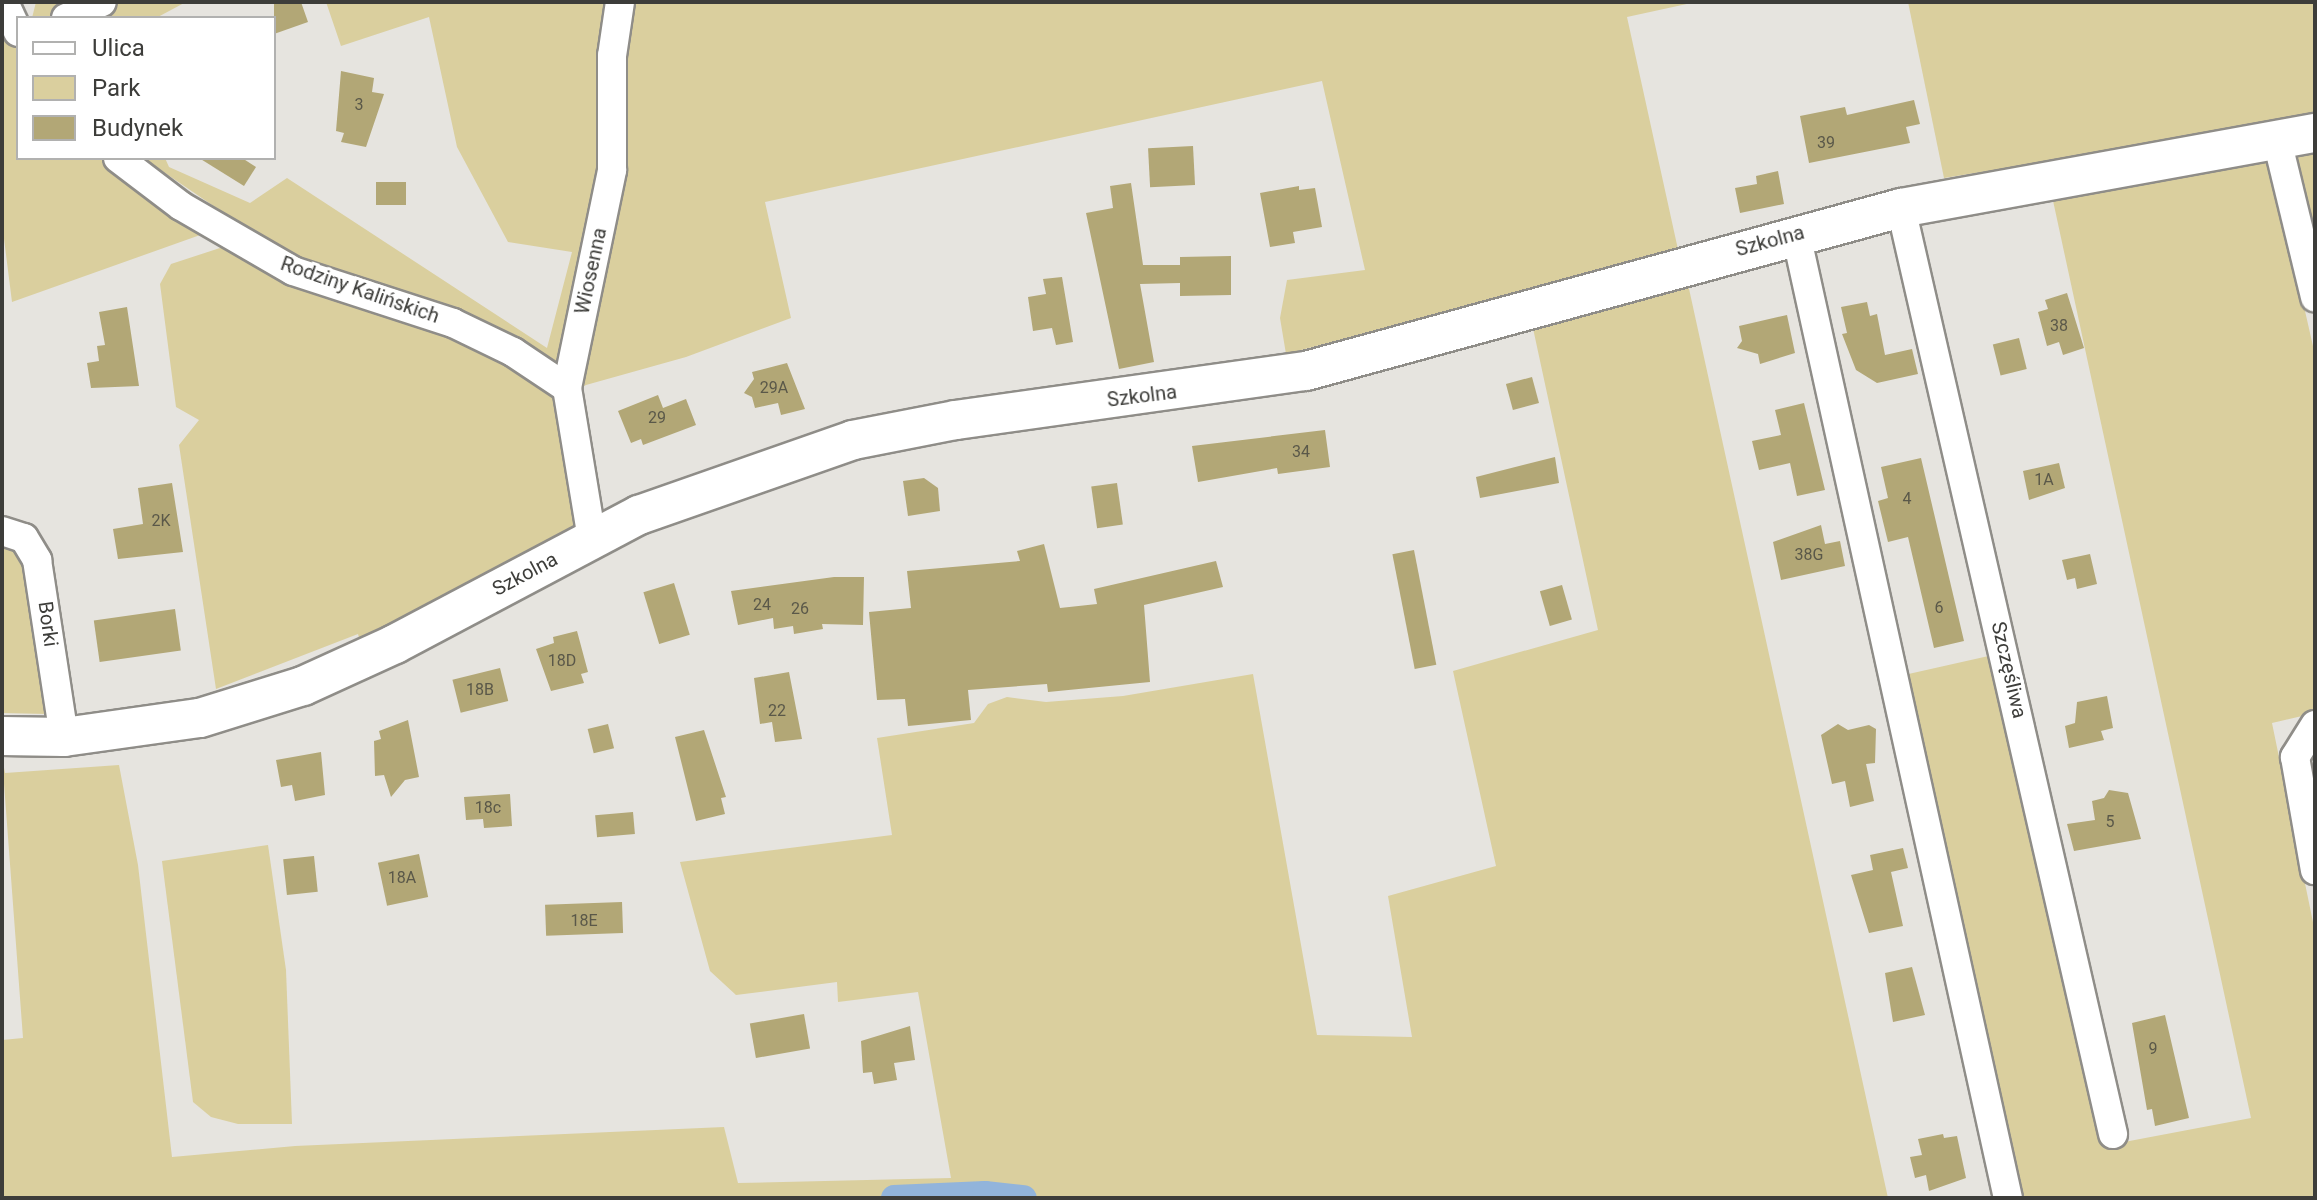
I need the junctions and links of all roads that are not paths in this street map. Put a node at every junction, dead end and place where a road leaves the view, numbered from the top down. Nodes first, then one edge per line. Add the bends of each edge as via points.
1 (4, 2) edge
2 (102, 2) edge
3 (620, 2) edge
4 (70, 16) edge
5 (16, 28) edge
6 (2315, 133) edge
7 (2277, 140) junction
8 (121, 160) edge
9 (1901, 208) junction
10 (1796, 234) junction
11 (2315, 297) edge
12 (567, 388) junction
13 (2, 531) edge
14 (592, 539) junction
15 (2315, 725) edge
16 (2, 736) edge
17 (64, 737) junction
18 (2315, 870) edge
19 (2113, 1134) dead end
20 (2008, 1198) edge

1 - 5 street
2 - 4 street
3 - 12 street, Wiosenna via 612,56 612,170
6 - 7 street, Szkolna
7 - 9 street, Szkolna
7 - 11 street
8 - 12 street, Rodziny Kalińskich via 181,206 293,271 453,323 513,352
9 - 10 street, Szkolna
9 - 19 street, Szczęśliwa
10 - 14 street, Szkolna via 1306,371 956,420 853,440 639,515
10 - 20 street
12 - 14 street, Wiosenna
13 - 17 street, Borki via 24,538 37,560
14 - 17 street, Szkolna via 395,644 303,686 200,718
15 - 18 street via 2295,757
16 - 17 street, Szkolna

